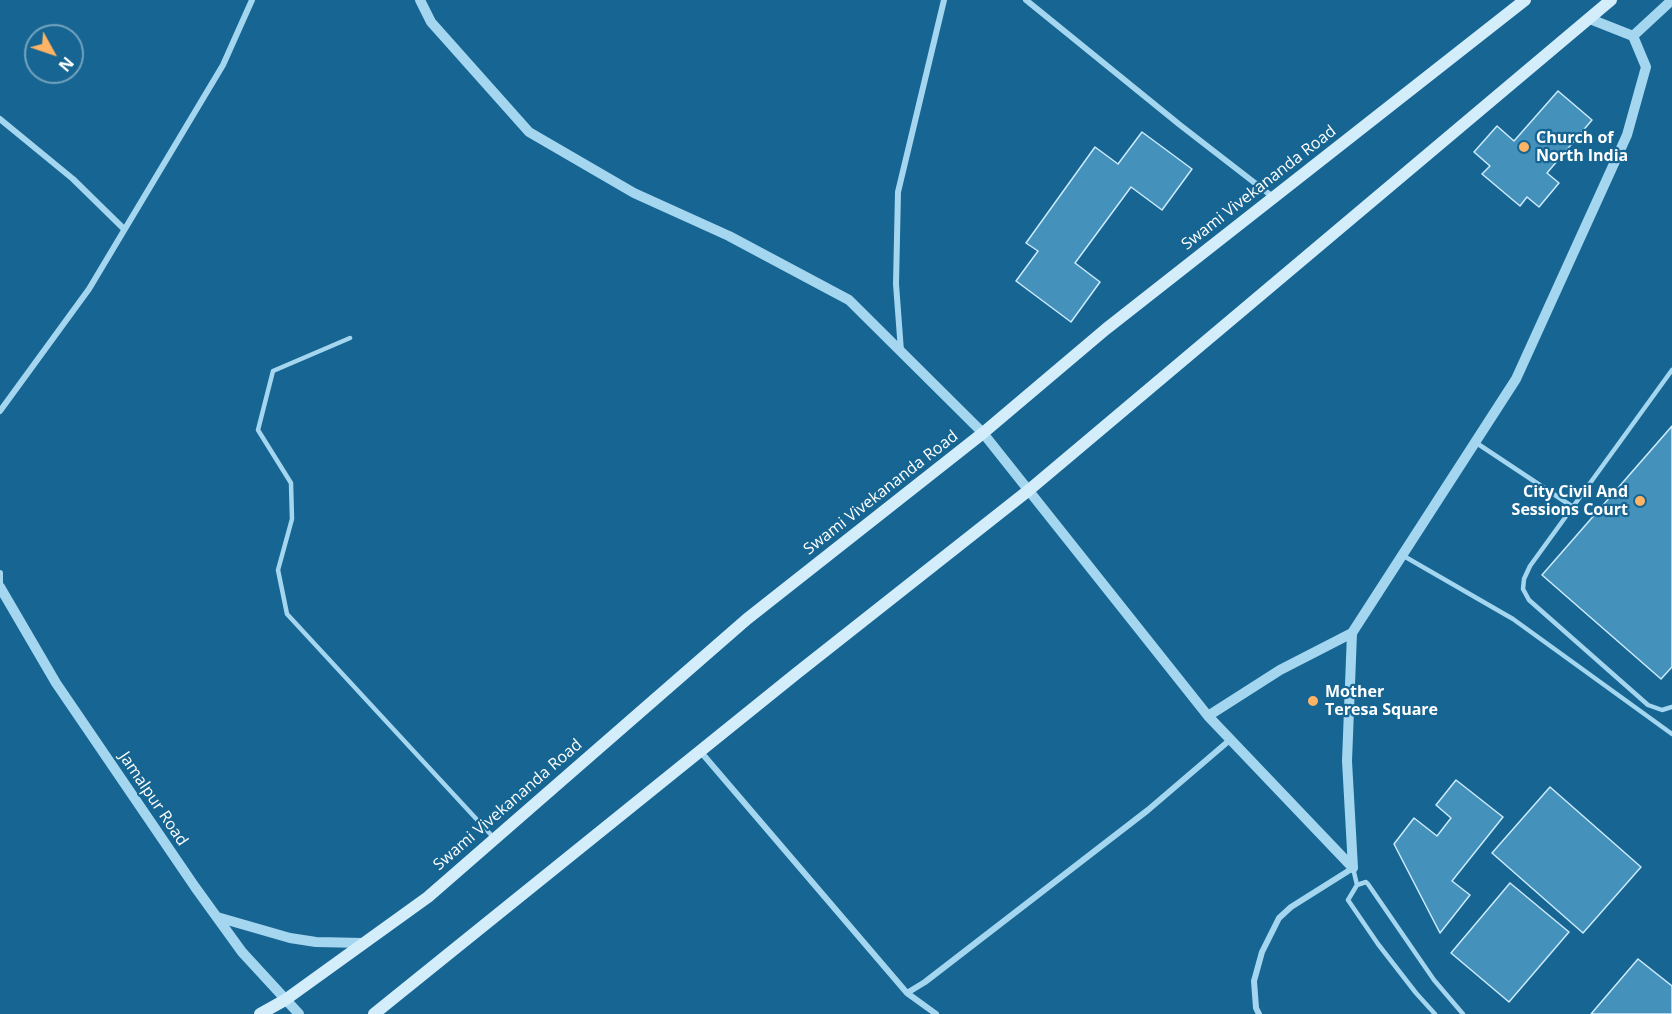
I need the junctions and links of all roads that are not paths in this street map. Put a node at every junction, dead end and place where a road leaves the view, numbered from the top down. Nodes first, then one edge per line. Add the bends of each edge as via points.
1 (252, 0) edge
2 (420, 0) edge
3 (944, 0) edge
4 (1026, 0) edge
5 (1525, 0) edge
6 (1611, 0) edge
7 (1671, 0) edge
8 (1590, 19) junction
9 (1633, 36) junction
10 (0, 119) edge
11 (1274, 197) junction
12 (124, 229) junction
13 (350, 338) dead end
14 (901, 351) junction
15 (1672, 370) edge
16 (0, 411) edge
17 (983, 433) junction
18 (1474, 442) junction
19 (1029, 490) junction
20 (1573, 507) junction
21 (1401, 555) junction
22 (0, 573) edge
23 (0, 587) edge
24 (1352, 633) junction
25 (1672, 707) edge
26 (1208, 716) junction
27 (1672, 734) edge
28 (1231, 739) junction
29 (700, 751) junction
30 (495, 838) junction
31 (1353, 868) junction
32 (1357, 885) junction
33 (217, 917) junction
34 (364, 943) junction
35 (907, 993) junction
36 (285, 1000) junction
37 (261, 1014) edge
38 (299, 1014) edge
39 (374, 1014) edge
40 (936, 1014) edge
41 (1259, 1014) edge
42 (1435, 1014) edge
43 (1463, 1014) edge

1 - 12 street via 223,65
2 - 14 street via 431,22 529,132 634,193 729,236 849,300
3 - 14 street via 898,192 896,284
4 - 11 street
5 - 11 main road, Swami Vivekananda Road
6 - 8 main road
7 - 9 street
8 - 9 street
8 - 19 main road
9 - 18 street via 1646,67 1627,135 1516,379
10 - 12 street via 73,179
11 - 17 main road, Swami Vivekananda Road via 1106,329
12 - 16 street via 88,289
13 - 30 lane via 273,371 258,430 291,483 292,519 278,570 287,614
14 - 17 street
15 - 20 lane
17 - 19 street
17 - 30 main road, Swami Vivekananda Road via 747,620
18 - 20 lane
18 - 21 street
19 - 26 street
19 - 29 main road
20 - 25 lane via 1530,566 1523,589 1529,600 1648,705 1662,710
21 - 24 street
21 - 27 lane via 1513,619
22 - 23 street
23 - 33 street, Jamalpur Road via 56,683
24 - 26 street via 1280,670
24 - 31 street via 1347,761
26 - 28 street
28 - 31 street
28 - 35 street via 1148,810
29 - 35 street
29 - 39 main road
30 - 34 main road, Swami Vivekananda Road via 428,897
31 - 32 lane
31 - 41 street via 1279,918 1262,952 1254,981
32 - 42 lane via 1348,900
32 - 43 lane via 1368,884 1434,980
33 - 34 street via 290,938
33 - 36 street, Jamalpur Road
34 - 36 main road, Swami Vivekananda Road
35 - 40 street
36 - 37 main road, Swami Vivekananda Road
36 - 38 street, Jamalpur Road

